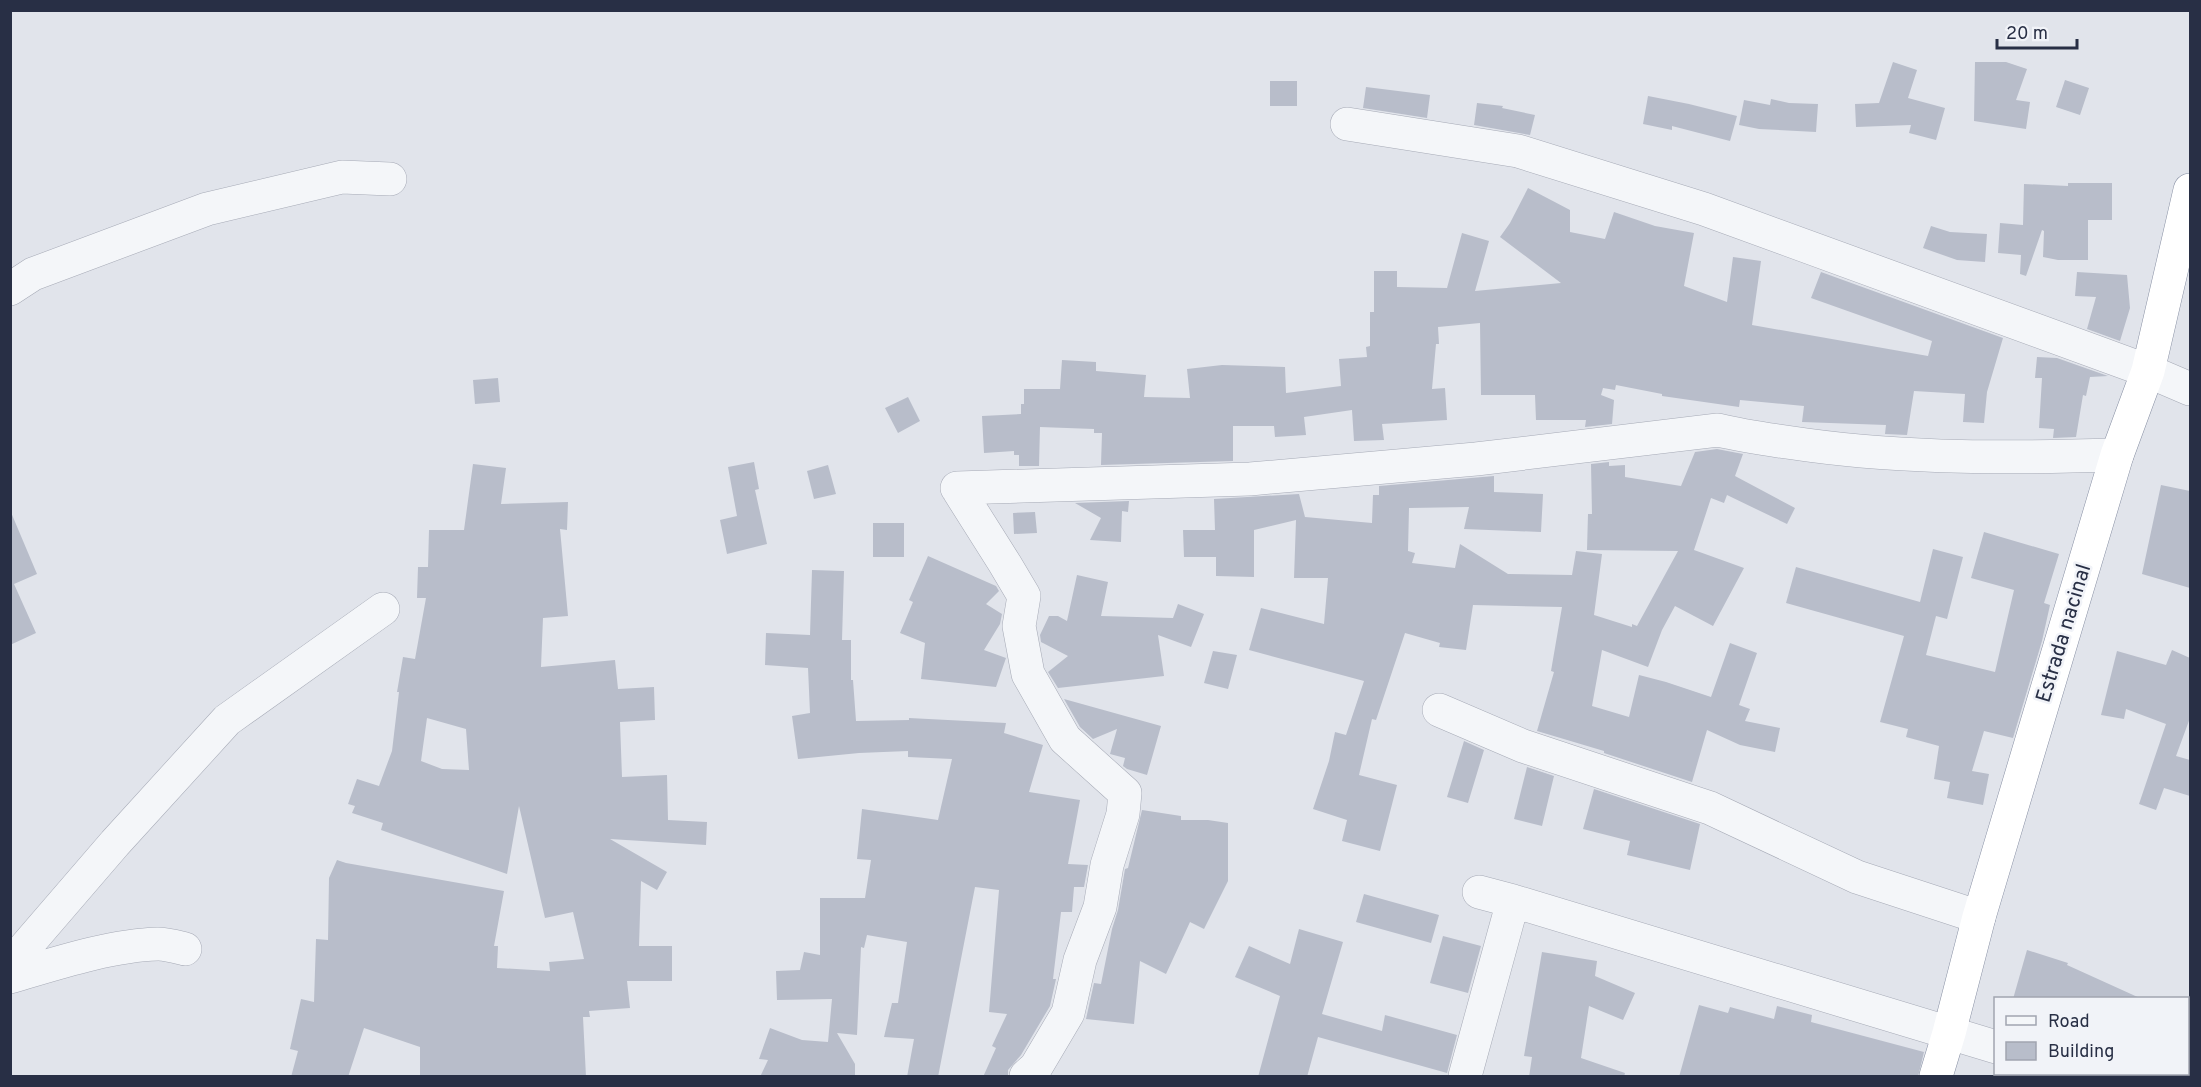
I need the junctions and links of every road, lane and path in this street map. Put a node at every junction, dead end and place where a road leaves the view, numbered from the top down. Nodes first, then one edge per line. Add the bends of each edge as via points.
1 (1347, 124) dead end
2 (390, 179) dead end
3 (2190, 190) edge
4 (10, 289) edge
5 (2148, 370) junction
6 (2190, 389) edge
7 (2116, 455) junction
8 (383, 609) dead end
9 (1439, 710) dead end
10 (1479, 892) dead end
11 (1513, 901) junction
12 (1979, 917) junction
13 (185, 949) dead end
14 (10, 965) edge
15 (10, 977) edge
16 (1949, 1033) junction
17 (1994, 1047) edge
18 (1026, 1077) edge
19 (1465, 1077) edge
20 (1936, 1077) edge

1 - 5 street via 1518,151 1704,209
2 - 4 street via 342,177 207,209 33,274
3 - 5 highway, Estrada nacinal
5 - 6 street
5 - 7 highway, Estrada nacinal
7 - 12 highway, Estrada nacinal
7 - 18 street via 1917,456 1836,450 1718,429 1476,459 1250,479 957,488 1024,596 1019,626 1028,674 1065,739 1125,793 1100,907 1080,960 1068,1013
8 - 14 street via 227,720
9 - 12 street via 1523,746 1710,808 1857,877
10 - 11 street
11 - 16 street
11 - 19 street
12 - 16 highway, Estrada nacinal
13 - 15 street via 159,944 117,950
16 - 17 street
16 - 20 highway, Estrada nacinal

